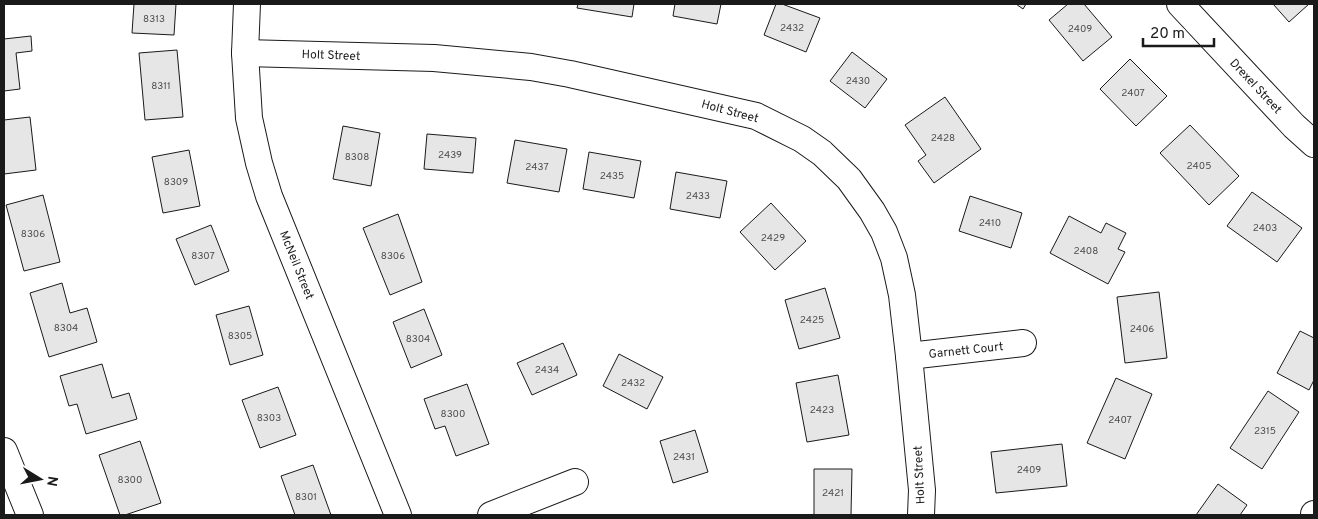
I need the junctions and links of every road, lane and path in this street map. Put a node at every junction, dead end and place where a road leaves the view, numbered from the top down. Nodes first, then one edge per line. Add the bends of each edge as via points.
1 (246, 4) edge
2 (1180, 4) edge
3 (246, 52) junction
4 (1314, 144) edge
5 (1023, 343) dead end
6 (909, 356) junction
7 (4, 451) edge
8 (575, 482) dead end
9 (30, 515) edge
10 (398, 515) edge
11 (491, 515) edge
12 (921, 515) edge

1 - 3 street, McNeil Street
2 - 4 street, Drexel Street
3 - 6 street, Holt Street via 434,58 531,67 756,116 822,153 849,179 872,211 894,258
3 - 10 street, McNeil Street via 250,118 267,188
5 - 6 street, Garnett Court
6 - 12 street, Holt Street via 922,490
7 - 9 street
8 - 11 street

